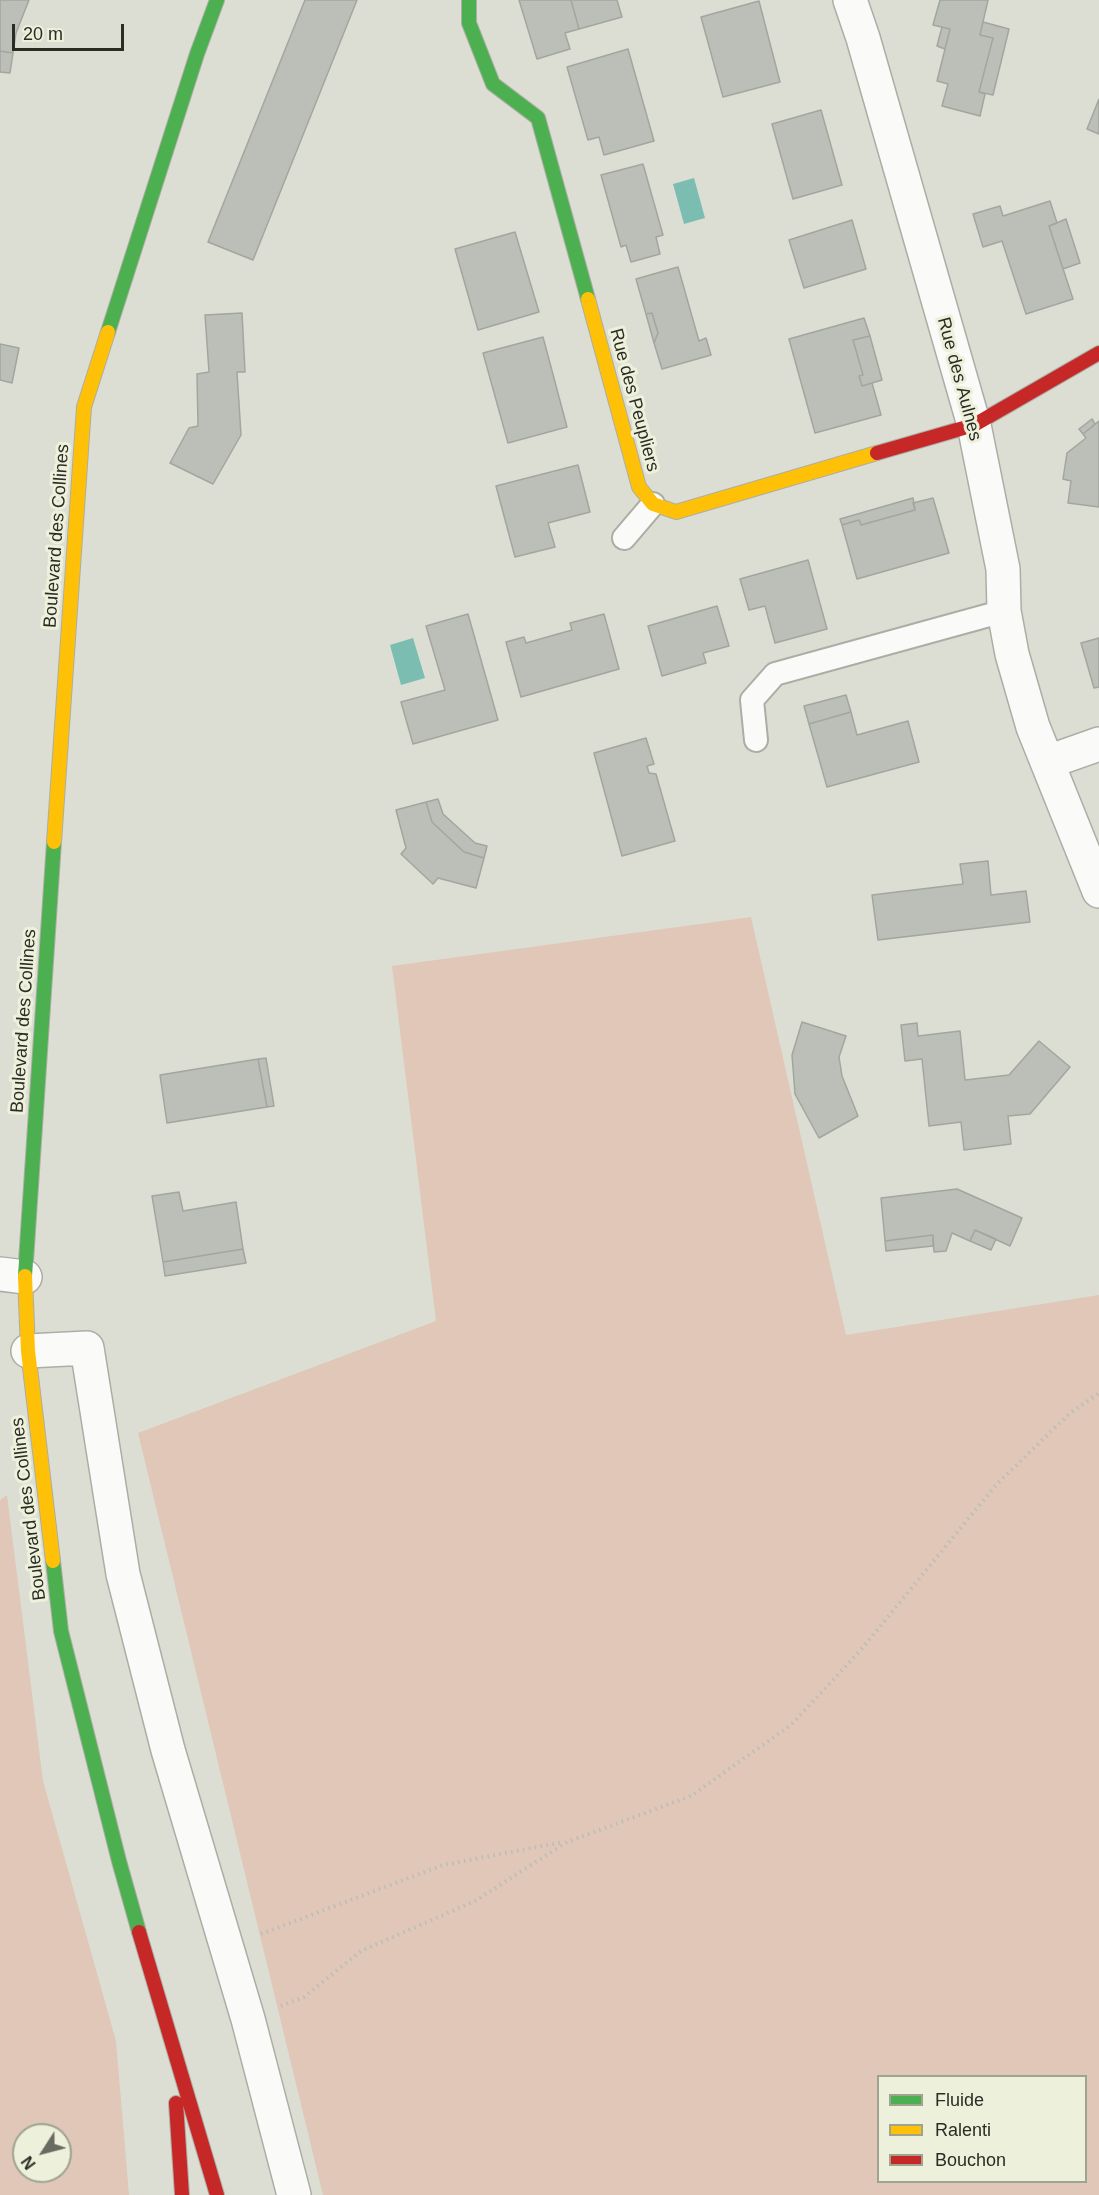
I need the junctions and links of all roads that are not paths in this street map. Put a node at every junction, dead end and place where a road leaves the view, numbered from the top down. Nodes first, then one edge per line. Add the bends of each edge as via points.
1 (217, 0) edge
2 (469, 0) edge
3 (850, 0) edge
4 (1099, 353) edge
5 (974, 425) junction
6 (653, 504) junction
7 (624, 538) dead end
8 (1004, 610) junction
9 (756, 740) dead end
10 (1099, 744) edge
11 (1048, 762) junction
12 (1099, 891) edge
13 (12, 1275) edge
14 (28, 1351) junction
15 (173, 2051) junction
16 (182, 2195) edge
17 (217, 2195) edge
18 (294, 2195) edge

1 - 13 street, Boulevard des Collines via 84,407
2 - 6 street, Rue des Peupliers via 469,23 493,84 538,118 639,487
3 - 5 street, Rue des Aulnes
4 - 5 street
5 - 6 street via 676,512
5 - 8 street, Rue des Aulnes via 1003,569
6 - 7 lane
8 - 9 lane via 775,674 752,700
8 - 11 street, Rue des Aulnes via 1033,727
10 - 11 street
11 - 12 street, Rue des Aulnes
13 - 14 street, Boulevard des Collines
14 - 15 street, Boulevard des Collines via 61,1631 119,1861
14 - 18 street via 87,1348 123,1574 168,1750 248,2019
15 - 16 street
15 - 17 street

